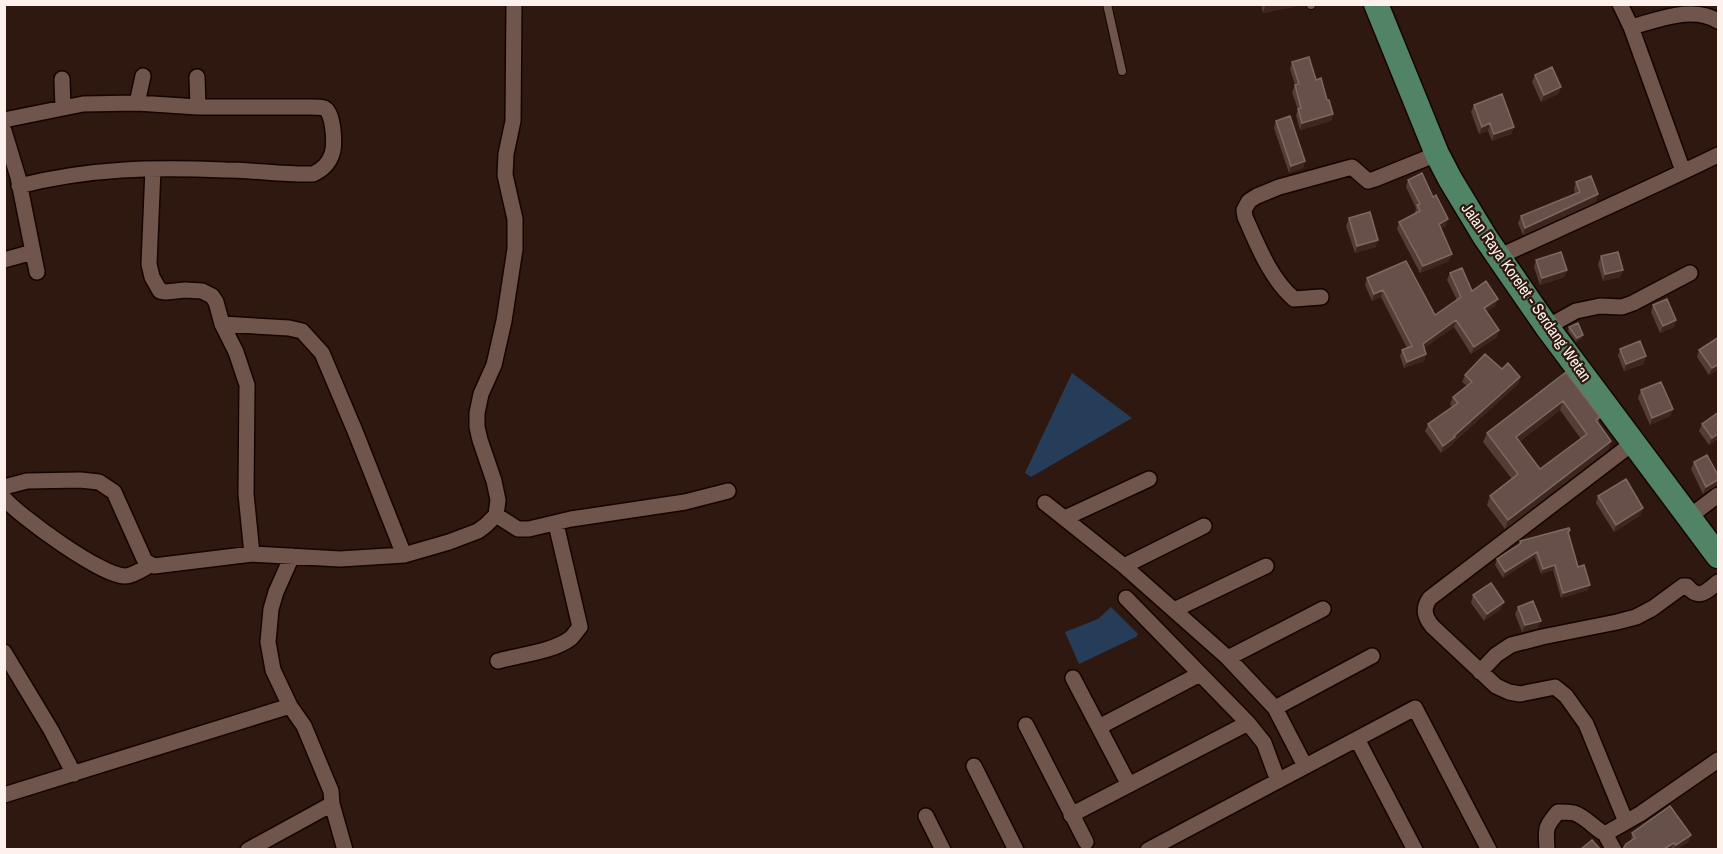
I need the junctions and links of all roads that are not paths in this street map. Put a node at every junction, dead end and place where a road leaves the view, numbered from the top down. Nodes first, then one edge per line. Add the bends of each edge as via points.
1 (514, 4) edge
2 (1107, 4) edge
3 (1376, 4) edge
4 (1620, 4) edge
5 (1719, 21) edge
6 (1631, 27) junction
7 (1122, 71) dead end
8 (143, 76) dead end
9 (196, 76) dead end
10 (62, 79) dead end
11 (137, 103) junction
12 (198, 107) junction
13 (63, 108) junction
14 (4, 120) edge
15 (4, 130) edge
16 (1437, 154) junction
17 (1719, 155) edge
18 (153, 169) junction
19 (1683, 171) junction
20 (14, 181) edge
21 (33, 252) junction
22 (1498, 257) junction
23 (4, 260) edge
24 (37, 272) dead end
25 (1690, 273) dead end
26 (1321, 297) dead end
27 (222, 324) junction
28 (1547, 327) junction
29 (1633, 443) junction
30 (1149, 479) dead end
31 (4, 487) edge
32 (728, 491) dead end
33 (1719, 495) edge
34 (4, 498) edge
35 (1045, 503) dead end
36 (496, 515) junction
37 (1689, 517) junction
38 (1065, 518) junction
39 (556, 524) junction
40 (1204, 526) dead end
41 (252, 554) junction
42 (404, 555) junction
43 (292, 556) junction
44 (1719, 556) edge
45 (150, 565) junction
46 (1124, 566) junction
47 (1266, 566) dead end
48 (1719, 582) edge
49 (1126, 598) dead end
50 (1323, 609) dead end
51 (1174, 610) junction
52 (4, 652) edge
53 (1372, 656) dead end
54 (1228, 658) junction
55 (498, 661) dead end
56 (1480, 672) junction
57 (1200, 674) junction
58 (1073, 678) dead end
59 (290, 706) junction
60 (1275, 708) junction
61 (1248, 723) junction
62 (1026, 725) dead end
63 (1099, 727) junction
64 (1356, 739) junction
65 (1719, 760) edge
66 (974, 766) dead end
67 (1305, 766) junction
68 (74, 774) junction
69 (1278, 781) junction
70 (1129, 784) junction
71 (4, 795) edge
72 (332, 804) junction
73 (1071, 815) junction
74 (926, 816) dead end
75 (1626, 822) junction
76 (1605, 834) junction
77 (1086, 842) dead end
78 (248, 849) edge
79 (345, 849) edge
80 (943, 849) edge
81 (1016, 849) edge
82 (1148, 849) edge
83 (1415, 849) edge
84 (1489, 849) edge
85 (1547, 849) edge
86 (1614, 849) edge

1 - 36 street via 513,121 506,175 515,219 515,249 494,365 477,413 480,440 498,500
2 - 7 lane
3 - 16 main road, Jalan Raya Korelet - Serdang Wetan
4 - 6 street
5 - 6 street via 1694,13
6 - 19 street
8 - 11 street
9 - 12 street
10 - 13 street
11 - 12 street
11 - 13 street
12 - 18 street via 324,108 331,118 333,152 324,168 313,174
13 - 14 street
15 - 20 street
16 - 22 main road, Jalan Raya Korelet - Serdang Wetan
16 - 26 street via 1368,181 1352,167 1279,187 1249,201 1245,217 1282,289 1294,299
17 - 19 street
18 - 20 street via 126,168
18 - 27 street via 149,264 152,277 160,291 202,291 212,296
19 - 22 street
20 - 21 street
21 - 23 street
21 - 24 street
22 - 28 main road, Jalan Raya Korelet - Serdang Wetan
25 - 28 street via 1633,303 1576,310
27 - 41 street via 247,385 246,494
27 - 42 street via 302,331 322,353
28 - 29 main road, Jalan Raya Korelet - Serdang Wetan
29 - 37 main road, Jalan Raya Korelet - Serdang Wetan
29 - 56 street via 1425,604 1426,618 1432,626
30 - 38 street
31 - 45 street via 27,481 99,482 114,492
32 - 39 street
33 - 37 street
34 - 45 street via 22,516 106,571 125,576
35 - 38 street
36 - 39 street via 518,529
36 - 42 street via 478,531
37 - 44 main road, Jalan Raya Korelet - Serdang Wetan
38 - 46 street
39 - 55 street via 580,627 561,644
40 - 46 street
41 - 43 street
41 - 45 street
42 - 43 street via 340,559
43 - 59 street via 271,609 268,642 273,670
46 - 51 street
47 - 51 street
48 - 56 street via 1700,594 1683,586 1636,617 1510,645
49 - 57 street
50 - 54 street
51 - 54 street
52 - 68 street
53 - 60 street
54 - 60 street
56 - 75 street via 1509,692 1520,694 1555,687 1566,696 1586,724
57 - 61 street
57 - 63 street
58 - 63 street
59 - 68 street
59 - 72 street via 319,760
60 - 67 street
61 - 69 street via 1264,744
61 - 70 street
62 - 73 street
63 - 70 street
64 - 67 street
64 - 83 street
64 - 84 street via 1414,708
65 - 75 street
66 - 81 street
67 - 69 street
68 - 71 street
69 - 82 street
70 - 73 street
72 - 78 street
72 - 79 street
73 - 77 street
74 - 80 street
75 - 76 street
76 - 85 street via 1573,813 1558,812 1547,824
76 - 86 street

